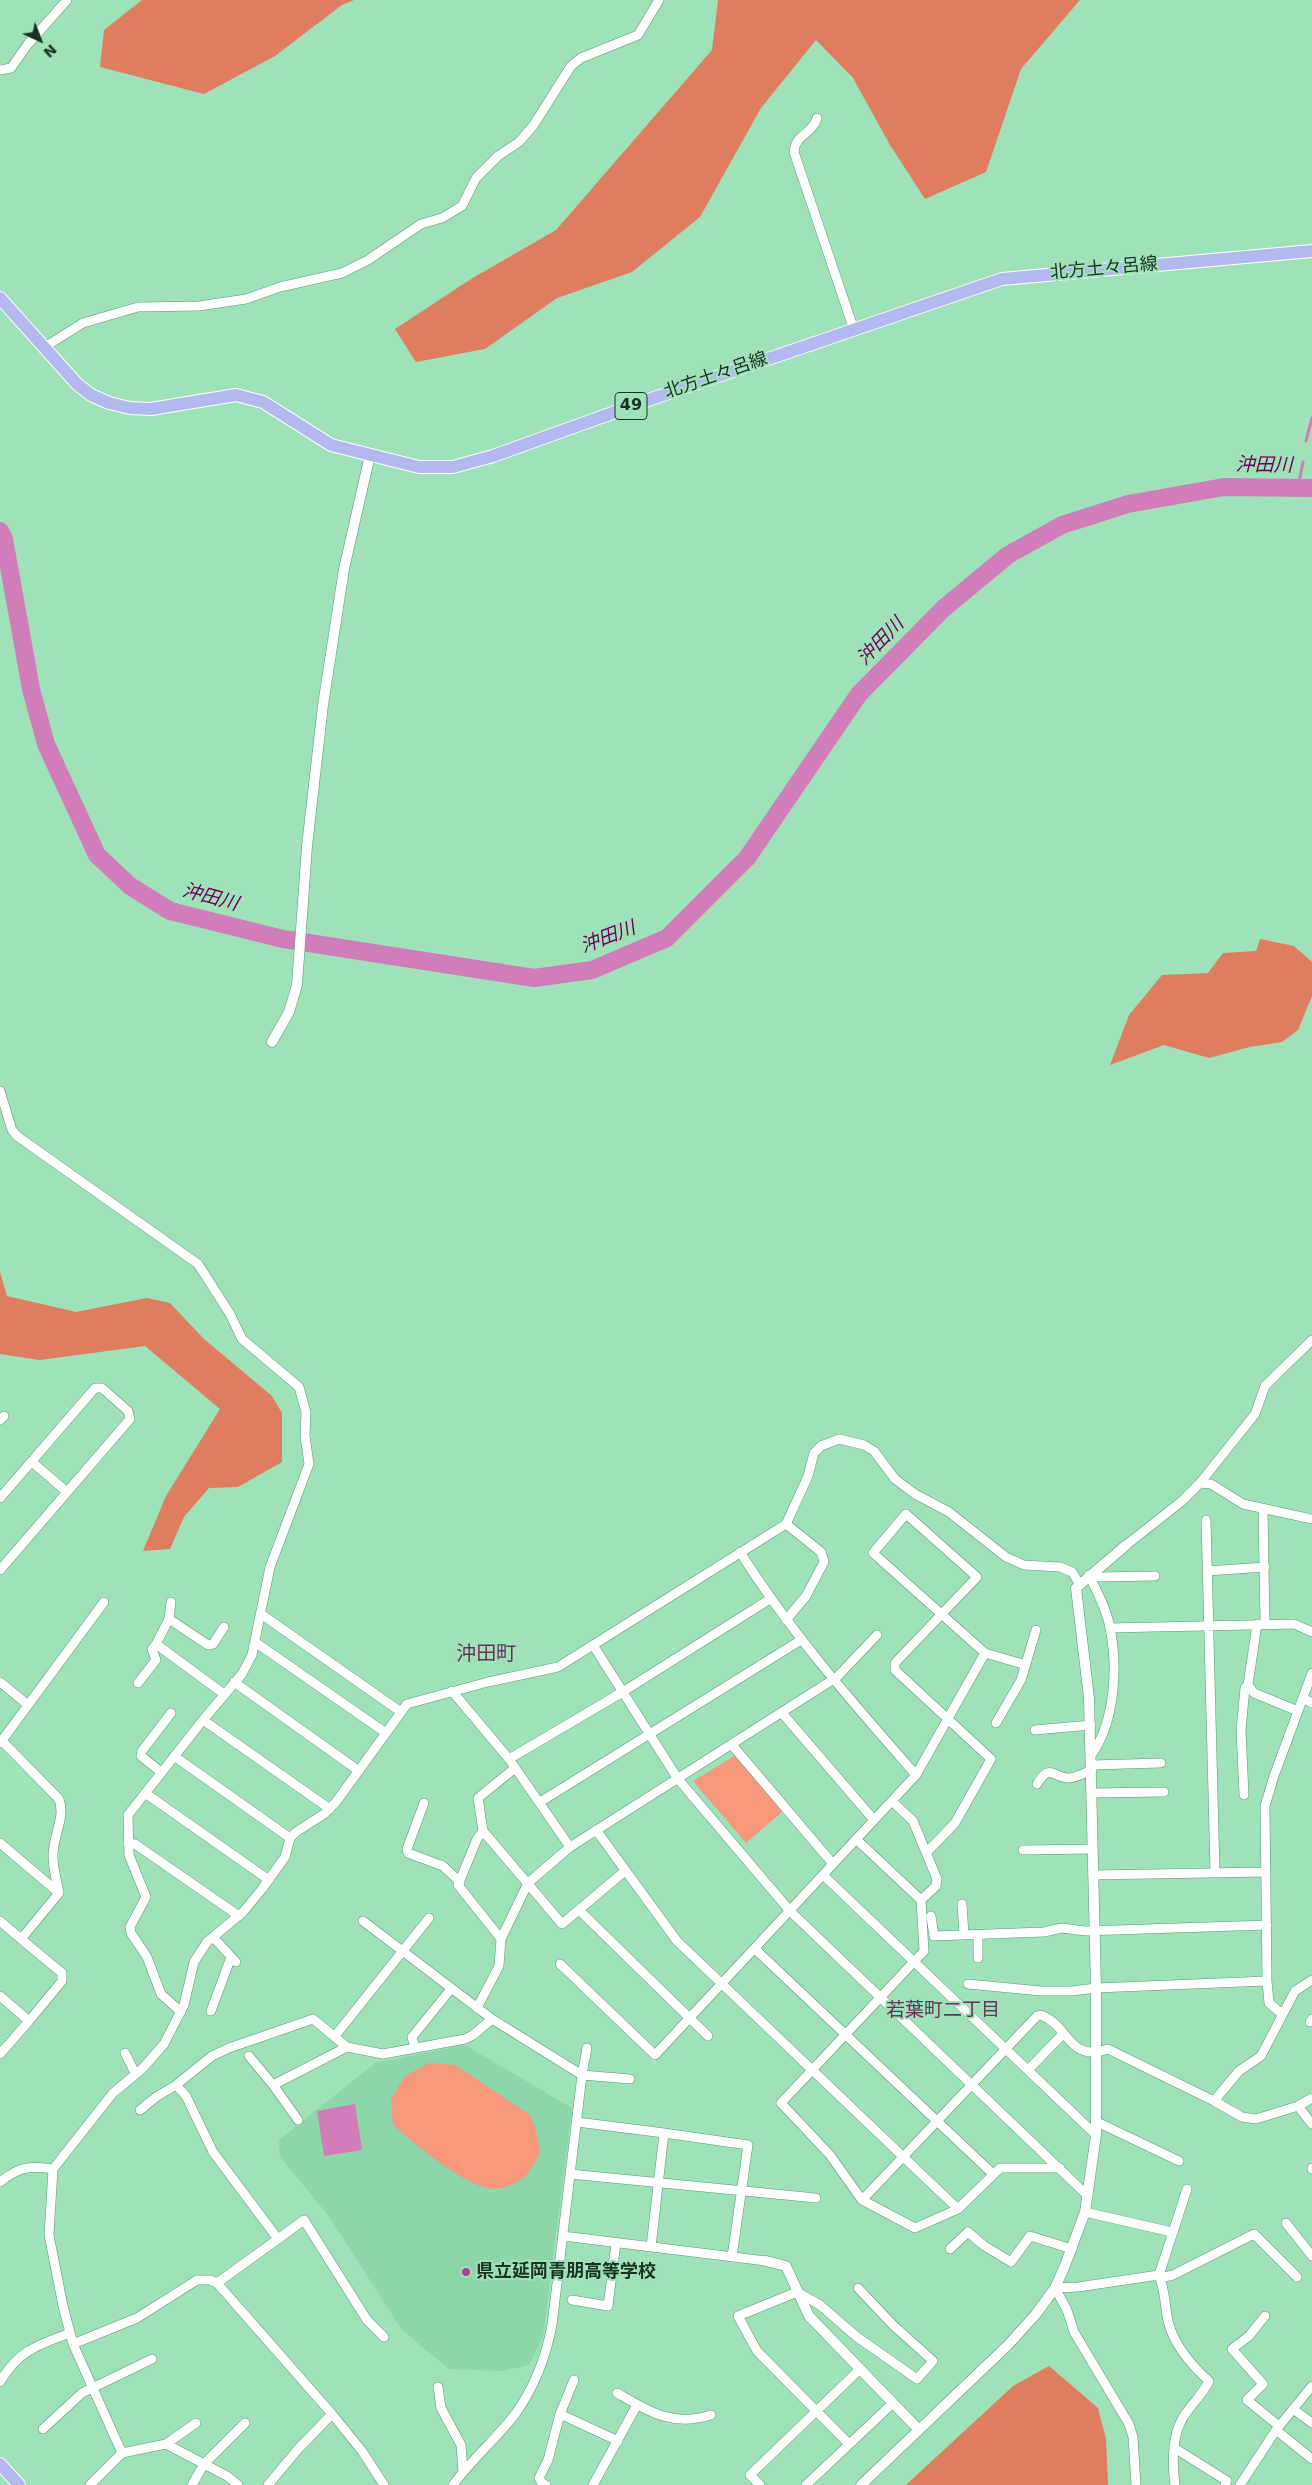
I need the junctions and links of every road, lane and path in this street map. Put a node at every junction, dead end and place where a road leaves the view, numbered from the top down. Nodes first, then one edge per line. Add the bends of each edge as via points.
1 (67, 0) edge
2 (659, 0) edge
3 (0, 70) edge
4 (817, 118) dead end
5 (1312, 251) edge
6 (0, 298) edge
7 (854, 330) junction
8 (42, 348) junction
9 (370, 455) junction
10 (272, 1042) dead end
11 (0, 1090) edge
12 (1312, 1340) edge
13 (32, 1462) junction
14 (1200, 1482) junction
15 (67, 1492) junction
16 (0, 1498) edge
17 (1263, 1510) junction
18 (1206, 1520) dead end
19 (1312, 1520) edge
20 (786, 1524) junction
21 (1125, 1546) joint
22 (740, 1552) junction
23 (1264, 1566) junction
24 (0, 1570) edge
25 (1207, 1571) junction
26 (1089, 1575) junction
27 (1155, 1576) dead end
28 (1079, 1583) junction
29 (770, 1599) junction
30 (104, 1602) dead end
31 (171, 1602) dead end
32 (261, 1614) junction
33 (941, 1615) junction
34 (168, 1619) junction
35 (786, 1620) junction
36 (1261, 1624) junction
37 (1208, 1626) junction
38 (224, 1627) dead end
39 (1110, 1628) junction
40 (1036, 1630) dead end
41 (1312, 1632) edge
42 (877, 1635) dead end
43 (801, 1640) junction
44 (256, 1642) junction
45 (156, 1644) junction
46 (593, 1645) junction
47 (985, 1653) junction
48 (1026, 1665) junction
49 (1312, 1673) edge
50 (833, 1680) junction
51 (0, 1682) edge
52 (234, 1682) junction
53 (138, 1683) dead end
54 (1248, 1685) junction
55 (452, 1691) junction
56 (621, 1693) junction
57 (224, 1694) junction
58 (1303, 1698) junction
59 (1312, 1703) edge
60 (28, 1705) junction
61 (1298, 1710) junction
62 (401, 1712) junction
63 (171, 1713) dead end
64 (782, 1713) junction
65 (203, 1720) junction
66 (948, 1721) junction
67 (996, 1723) dead end
68 (1091, 1725) junction
69 (1035, 1730) dead end
70 (386, 1733) junction
71 (649, 1736) junction
72 (1, 1742) edge
73 (732, 1745) junction
74 (174, 1756) junction
75 (509, 1759) junction
76 (1092, 1763) junction
77 (1161, 1763) dead end
78 (515, 1768) junction
79 (359, 1771) junction
80 (161, 1772) junction
81 (916, 1775) junction
82 (678, 1780) junction
83 (1037, 1784) dead end
84 (1164, 1792) dead end
85 (145, 1793) junction
86 (1092, 1793) junction
87 (1244, 1795) dead end
88 (892, 1801) junction
89 (540, 1802) junction
90 (424, 1803) dead end
91 (330, 1809) junction
92 (874, 1820) junction
93 (596, 1830) junction
94 (483, 1831) junction
95 (290, 1838) junction
96 (856, 1839) junction
97 (0, 1843) edge
98 (128, 1843) junction
99 (570, 1847) junction
100 (1092, 1849) junction
101 (1024, 1850) dead end
102 (926, 1852) junction
103 (833, 1864) junction
104 (625, 1871) junction
105 (1215, 1872) junction
106 (1266, 1872) junction
107 (823, 1875) junction
108 (1093, 1875) junction
109 (269, 1880) junction
110 (460, 1882) junction
111 (528, 1883) junction
112 (59, 1893) junction
113 (921, 1900) junction
114 (962, 1904) dead end
115 (579, 1910) junction
116 (790, 1911) junction
117 (238, 1916) junction
118 (931, 1916) dead end
119 (428, 1918) dead end
120 (0, 1921) edge
121 (363, 1921) dead end
122 (1267, 1925) junction
123 (1093, 1930) junction
124 (964, 1935) junction
125 (978, 1935) junction
126 (213, 1937) junction
127 (21, 1939) junction
128 (501, 1939) junction
129 (755, 1949) junction
130 (402, 1952) junction
131 (978, 1958) dead end
132 (915, 1962) junction
133 (560, 1964) dead end
134 (1312, 1980) edge
135 (1267, 1981) junction
136 (722, 1984) junction
137 (968, 1984) dead end
138 (1096, 1988) junction
139 (450, 1989) junction
140 (0, 1996) edge
141 (882, 1997) junction
142 (477, 2008) junction
143 (211, 2010) dead end
144 (181, 2012) junction
145 (1282, 2014) junction
146 (689, 2018) junction
147 (492, 2019) junction
148 (29, 2021) junction
149 (846, 2035) junction
150 (335, 2036) junction
151 (708, 2036) dead end
152 (1060, 2037) dead end
153 (347, 2047) junction
154 (415, 2048) junction
155 (588, 2048) dead end
156 (1007, 2049) junction
157 (125, 2053) dead end
158 (1097, 2053) junction
159 (0, 2054) edge
160 (249, 2056) dead end
161 (813, 2070) junction
162 (1028, 2070) junction
163 (136, 2073) junction
164 (582, 2074) junction
165 (630, 2080) dead end
166 (176, 2084) junction
167 (273, 2085) junction
168 (972, 2085) junction
169 (1312, 2098) edge
170 (1214, 2100) junction
171 (1298, 2106) junction
172 (140, 2110) dead end
173 (298, 2120) dead end
174 (577, 2122) junction
175 (937, 2122) junction
176 (1097, 2122) junction
177 (1312, 2124) edge
178 (664, 2133) junction
179 (1096, 2135) junction
180 (903, 2156) junction
181 (1179, 2161) dead end
182 (1060, 2168) junction
183 (53, 2169) junction
184 (570, 2174) junction
185 (993, 2174) junction
186 (0, 2182) edge
187 (658, 2183) junction
188 (1187, 2189) dead end
189 (742, 2191) junction
190 (1088, 2196) junction
191 (816, 2198) dead end
192 (862, 2200) junction
193 (958, 2209) junction
194 (1085, 2212) junction
195 (1286, 2223) dead end
196 (1172, 2232) junction
197 (563, 2236) junction
198 (278, 2239) junction
199 (616, 2243) junction
200 (651, 2247) junction
201 (950, 2249) dead end
202 (1072, 2249) junction
203 (1312, 2256) edge
204 (732, 2257) junction
205 (766, 2261) joint
206 (1159, 2276) junction
207 (1297, 2277) dead end
208 (217, 2283) junction
209 (858, 2288) dead end
210 (1055, 2288) junction
211 (797, 2292) junction
212 (572, 2300) dead end
213 (1265, 2316) dead end
214 (70, 2333) junction
215 (384, 2336) dead end
216 (74, 2344) junction
217 (152, 2359) dead end
218 (860, 2370) junction
219 (574, 2380) dead end
220 (0, 2382) edge
221 (1312, 2386) edge
222 (438, 2387) dead end
223 (94, 2389) junction
224 (617, 2393) dead end
225 (893, 2404) junction
226 (637, 2405) junction
227 (1294, 2409) junction
228 (817, 2411) junction
229 (332, 2414) junction
230 (560, 2414) junction
231 (711, 2415) dead end
232 (196, 2423) dead end
233 (245, 2423) dead end
234 (1312, 2423) edge
235 (1278, 2428) junction
236 (43, 2429) dead end
237 (919, 2430) junction
238 (618, 2441) junction
239 (166, 2444) junction
240 (849, 2444) junction
241 (1176, 2449) junction
242 (122, 2453) junction
243 (1312, 2459) edge
244 (0, 2464) edge
245 (204, 2464) junction
246 (463, 2472) junction
247 (19, 2485) edge
248 (90, 2485) edge
249 (192, 2485) edge
250 (238, 2485) edge
251 (268, 2485) edge
252 (384, 2485) edge
253 (453, 2485) edge
254 (546, 2485) edge
255 (594, 2485) edge
256 (760, 2485) edge
257 (806, 2485) edge
258 (861, 2485) edge
259 (1136, 2485) edge
260 (1175, 2485) edge
261 (1224, 2485) edge
262 (1240, 2485) edge

1 - 3 street via 11,68
2 - 8 street via 638,35 581,58 571,66 533,126 476,178 462,206 442,218 421,224 368,260 342,273 280,287 246,299 199,306 138,307 83,323
4 - 7 street via 813,128 798,138 794,152
5 - 7 main road, 北方土々呂線 / 49 via 1002,278
6 - 8 main road, 北方土々呂線 / 49
7 - 9 main road, 北方土々呂線 / 49 via 493,456 453,467 420,467
8 - 9 main road, 北方土々呂線 / 49 via 77,384 110,403 151,409 236,395 263,402 331,445
9 - 10 street via 344,569 323,705 297,980 289,1012
11 - 32 street via 12,1130 17,1136 198,1264 242,1339 302,1393 308,1469 270,1567
12 - 14 street via 1265,1386 1255,1414
13 - 15 street
13 - 15 street via 95,1388 102,1388 128,1411 130,1419
13 - 16 street
14 - 17 street via 1211,1484 1242,1504
14 - 21 street via 1182,1501
15 - 24 street
17 - 19 street via 1272,1509
17 - 23 street
18 - 25 street
20 - 22 street
20 - 28 street via 808,1476 814,1453 821,1446 839,1439 874,1451 895,1478 915,1494 949,1512 1006,1557 1024,1565 1060,1567 1072,1572
20 - 35 street via 821,1552 824,1562 806,1596
21 - 26 street
22 - 29 street
22 - 46 street
23 - 25 street
23 - 36 street
25 - 37 street
26 - 27 street
26 - 28 street
26 - 39 street
28 - 68 street via 1076,1595
29 - 35 street
29 - 56 street
30 - 60 street
31 - 34 street
32 - 44 street
32 - 62 street
33 - 33 street via 873,1553 906,1514 977,1576
33 - 47 street
33 - 66 street via 895,1663 895,1670
34 - 38 street via 208,1645 213,1644
34 - 45 street
35 - 43 street
36 - 37 street
36 - 41 street via 1294,1624
36 - 54 street
37 - 39 street
37 - 105 street
39 - 76 street via 1114,1673 1110,1706
40 - 48 street
42 - 50 street
43 - 50 street
43 - 71 street
44 - 52 street via 242,1674
44 - 70 street
45 - 53 street via 152,1649 156,1660
45 - 57 street
46 - 55 street via 558,1668
46 - 56 street
47 - 48 street
47 - 66 street
48 - 67 street
49 - 58 street
50 - 64 street
50 - 81 street
51 - 60 street
52 - 57 street
52 - 79 street
54 - 61 street via 1254,1692
54 - 87 street via 1245,1688 1241,1730
55 - 62 street via 407,1704
55 - 75 street
56 - 71 street
56 - 75 street
57 - 65 street
58 - 59 street
58 - 61 street
60 - 72 street
61 - 106 street via 1265,1806
62 - 70 street
63 - 80 street via 141,1756
64 - 73 street
64 - 92 street
65 - 74 street
65 - 91 street
66 - 81 street
66 - 102 street via 991,1759 955,1823
68 - 69 street
68 - 76 street
70 - 79 street
71 - 82 street
71 - 89 street
72 - 112 street via 59,1799 62,1808 53,1858
73 - 82 street
73 - 103 street
74 - 80 street
74 - 95 street
75 - 78 street
76 - 77 street
76 - 83 street via 1073,1778 1051,1772
76 - 86 street
78 - 89 street
78 - 94 street via 478,1798
79 - 91 street
80 - 85 street
81 - 88 street
82 - 93 street
82 - 116 street
84 - 86 street
85 - 98 street via 128,1815
85 - 109 street
86 - 100 street
88 - 92 street
88 - 102 street via 913,1821
89 - 99 street
90 - 110 street via 408,1852 443,1866
91 - 95 street
92 - 96 street
93 - 99 street
93 - 104 street
94 - 110 street
94 - 111 street
95 - 109 street via 285,1857
96 - 103 street
96 - 113 street
97 - 112 street
98 - 117 street via 135,1844
98 - 144 street via 128,1855 146,1897 130,1927 131,1933 147,1957 161,1994
99 - 111 street
100 - 101 street
100 - 108 street
102 - 113 street via 938,1879 936,1886
103 - 107 street
104 - 115 street
104 - 136 street via 677,1941
105 - 106 street
105 - 108 street
106 - 122 street
107 - 116 street
107 - 132 street
108 - 123 street
109 - 117 street
110 - 128 street via 458,1886
111 - 115 street via 562,1924
111 - 128 street
112 - 127 street
113 - 132 street via 924,1951
114 - 124 street
115 - 146 street
116 - 129 street
116 - 141 street
117 - 126 street
118 - 124 street via 934,1936
119 - 130 street
120 - 127 street
121 - 130 street
122 - 123 street
122 - 135 street
123 - 125 street via 1062,1928
123 - 138 street
124 - 125 street
125 - 131 street
126 - 143 street via 233,1959
126 - 144 street via 194,1962
127 - 148 street via 62,1974 62,1980
128 - 142 street via 499,1966
129 - 136 street
129 - 149 street
130 - 139 street
130 - 150 street
132 - 141 street
132 - 156 street
133 - 146 street via 655,2055
134 - 145 street via 1295,1991
135 - 138 street
135 - 145 street via 1269,2004
136 - 146 street
136 - 161 street
137 - 138 street via 1041,1991
138 - 158 street
139 - 142 street
139 - 154 street via 412,2037
140 - 148 street
141 - 149 street
141 - 168 street
142 - 147 street
144 - 163 street via 164,2044
145 - 170 street via 1261,2056 1239,2071
146 - 151 street
147 - 154 street via 465,2039
147 - 164 street
148 - 159 street
149 - 161 street
149 - 175 street
150 - 153 street
150 - 166 street via 313,2019 212,2056
152 - 162 street
153 - 154 street via 383,2054
153 - 167 street
155 - 164 street
156 - 158 street via 1041,2015 1083,2052
156 - 162 street
156 - 168 street
157 - 163 street
158 - 170 street via 1108,2049
158 - 176 street
160 - 167 street
161 - 180 street
161 - 192 street via 781,2103 830,2155
162 - 179 street
163 - 183 street via 113,2093
164 - 165 street
164 - 174 street
166 - 172 street
166 - 198 street via 186,2096 213,2152
167 - 173 street
168 - 175 street
168 - 182 street
169 - 171 street
170 - 171 street via 1242,2117 1256,2119
171 - 177 street
174 - 178 street
174 - 184 street
175 - 180 street
175 - 185 street
176 - 179 street
176 - 181 street
178 - 187 street
178 - 189 street via 748,2145
179 - 190 street
180 - 192 street
180 - 193 street
182 - 185 street via 1008,2166
182 - 190 street
183 - 186 street via 31,2166 14,2170
183 - 214 street via 49,2235
184 - 187 street
184 - 197 street
185 - 193 street
187 - 189 street
187 - 200 street
188 - 196 street
189 - 191 street
189 - 204 street
190 - 194 street
192 - 193 street via 915,2228
194 - 196 street
194 - 202 street
195 - 203 street
196 - 206 street
197 - 199 street
197 - 246 street via 552,2325 539,2372 516,2413
198 - 208 street
198 - 215 street via 304,2220 367,2320
199 - 200 street
199 - 212 street via 608,2306
200 - 204 street
201 - 202 street via 968,2232 1010,2262 1030,2236
202 - 210 street
204 - 205 street
205 - 211 street via 786,2266
206 - 207 street via 1173,2275 1254,2234
206 - 210 street
206 - 241 street via 1168,2323 1194,2367 1209,2381 1177,2430
208 - 216 street via 197,2280 137,2318
208 - 229 street
209 - 211 street via 933,2361 917,2379 857,2337 820,2305
210 - 237 street via 1025,2328
210 - 259 street via 1074,2332 1129,2424
211 - 218 street via 808,2316
211 - 228 street via 738,2316 757,2351
213 - 235 street via 1249,2336 1232,2349 1263,2384 1247,2400
214 - 216 street
214 - 220 street via 24,2352 9,2366
216 - 223 street
217 - 223 street
218 - 225 street
218 - 228 street
219 - 230 street
221 - 227 street
222 - 246 street via 441,2408 461,2446
223 - 236 street via 82,2393
223 - 242 street
224 - 226 street
225 - 237 street
225 - 240 street
226 - 231 street via 671,2419 699,2419
226 - 238 street
227 - 234 street
227 - 235 street
228 - 240 street
228 - 256 street via 750,2475
229 - 251 street
229 - 252 street via 362,2450
230 - 238 street
230 - 254 street via 548,2460 539,2478
232 - 239 street
233 - 245 street
235 - 243 street
235 - 262 street
237 - 258 street
238 - 255 street
239 - 242 street
239 - 245 street
240 - 257 street
241 - 260 street via 1173,2466
241 - 261 street via 1227,2481
242 - 248 street
244 - 247 main road
245 - 249 street
245 - 250 street
246 - 253 street

